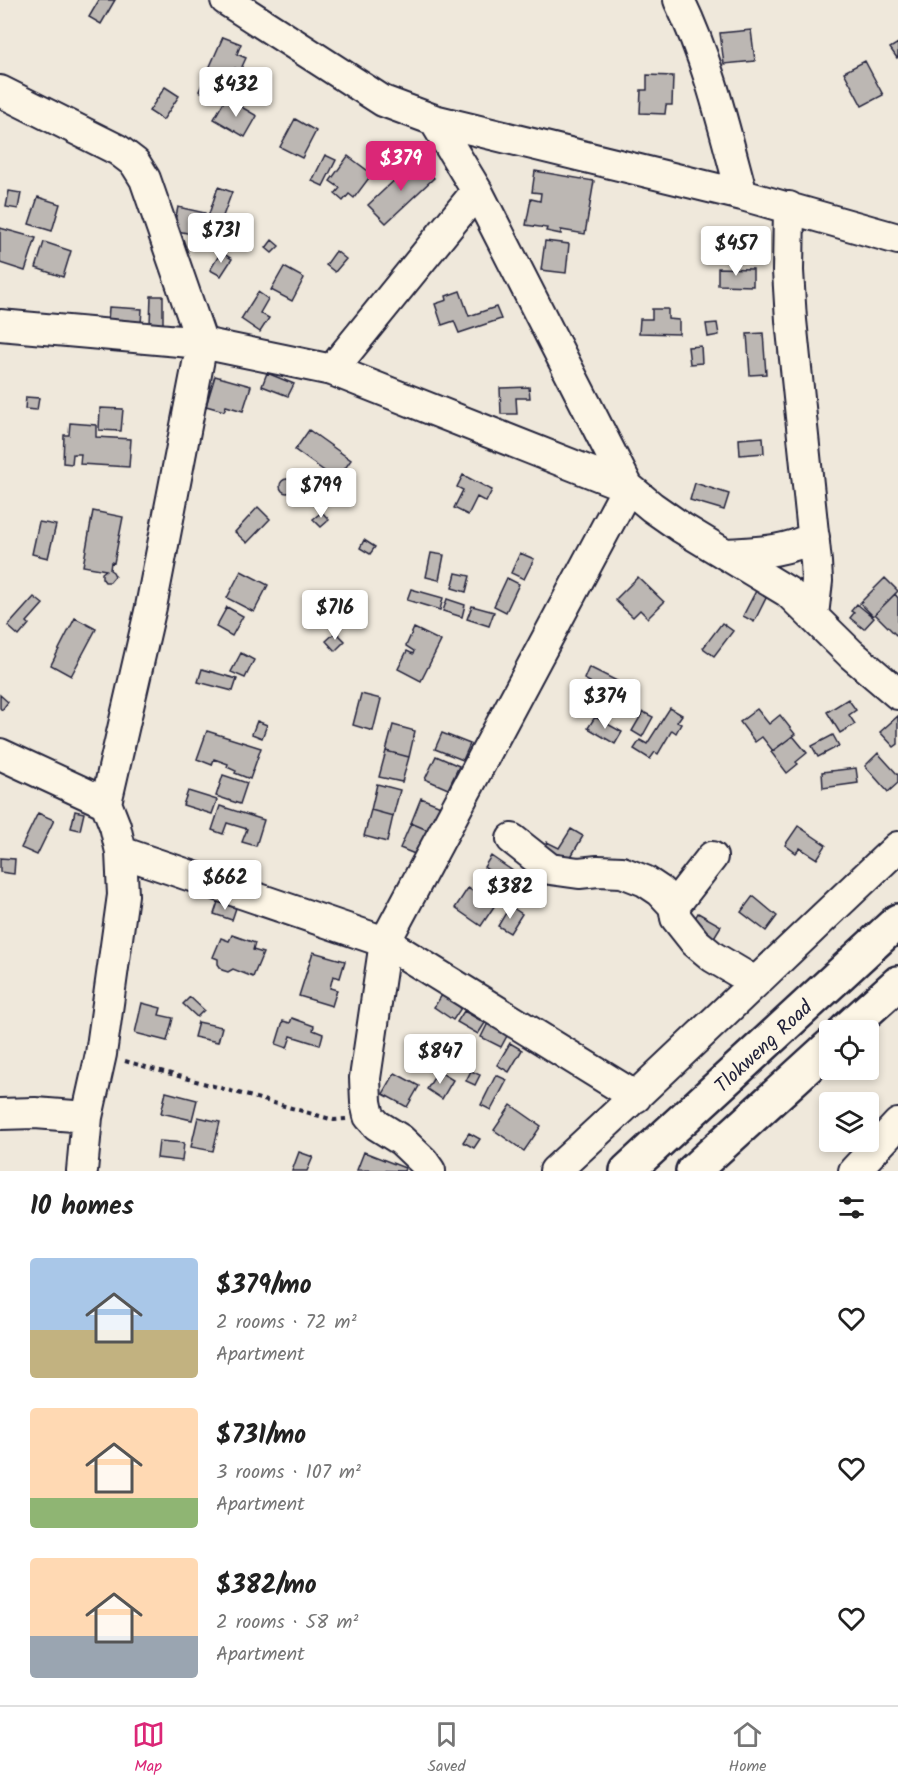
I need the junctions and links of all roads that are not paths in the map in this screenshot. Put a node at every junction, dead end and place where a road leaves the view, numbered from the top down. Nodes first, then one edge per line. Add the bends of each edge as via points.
1 (226, 0) edge
2 (679, 0) edge
3 (0, 91) edge
4 (434, 120) junction
5 (477, 191) junction
6 (742, 195) junction
7 (789, 207) junction
8 (898, 239) edge
9 (0, 325) edge
10 (202, 343) junction
11 (332, 370) junction
12 (628, 486) junction
13 (814, 537) junction
14 (726, 554) junction
15 (813, 615) junction
16 (898, 694) edge
17 (0, 754) edge
18 (106, 803) junction
19 (512, 839) dead end
20 (898, 847) edge
21 (122, 852) junction
22 (712, 857) dead end
23 (674, 906) junction
24 (898, 921) edge
25 (385, 942) junction
26 (754, 982) junction
27 (898, 983) edge
28 (857, 1020) edge
29 (819, 1056) edge
30 (636, 1097) junction
31 (0, 1114) edge
32 (87, 1117) junction
33 (898, 1124) edge
34 (82, 1171) edge
35 (430, 1171) edge
36 (555, 1171) edge
37 (627, 1171) edge
38 (693, 1171) edge
39 (854, 1171) edge

1 - 4 street via 383,101
2 - 6 street via 708,69
3 - 10 street via 118,150 135,163 145,179
4 - 5 street
4 - 6 street
5 - 11 street
5 - 12 street
6 - 7 street
7 - 8 street
7 - 13 street via 791,320
9 - 10 street
10 - 11 street
10 - 18 street via 151,607
11 - 12 street
12 - 14 street via 659,512
12 - 25 street
13 - 14 street via 781,550
13 - 15 street via 817,581
14 - 15 street via 788,592
15 - 16 street via 850,654
17 - 18 street
18 - 21 street
19 - 23 street via 550,869 622,872 645,881
20 - 26 street
21 - 25 street
21 - 32 street via 123,896 101,1054
22 - 23 street
23 - 26 street via 676,918 695,942
24 - 37 main road, Tlokweng Road
25 - 30 street
25 - 35 street via 365,1078 366,1102 369,1116 377,1125 401,1140
26 - 30 street
27 - 28 main road
29 - 38 main road
30 - 36 street
31 - 32 street
32 - 34 street
33 - 39 street

